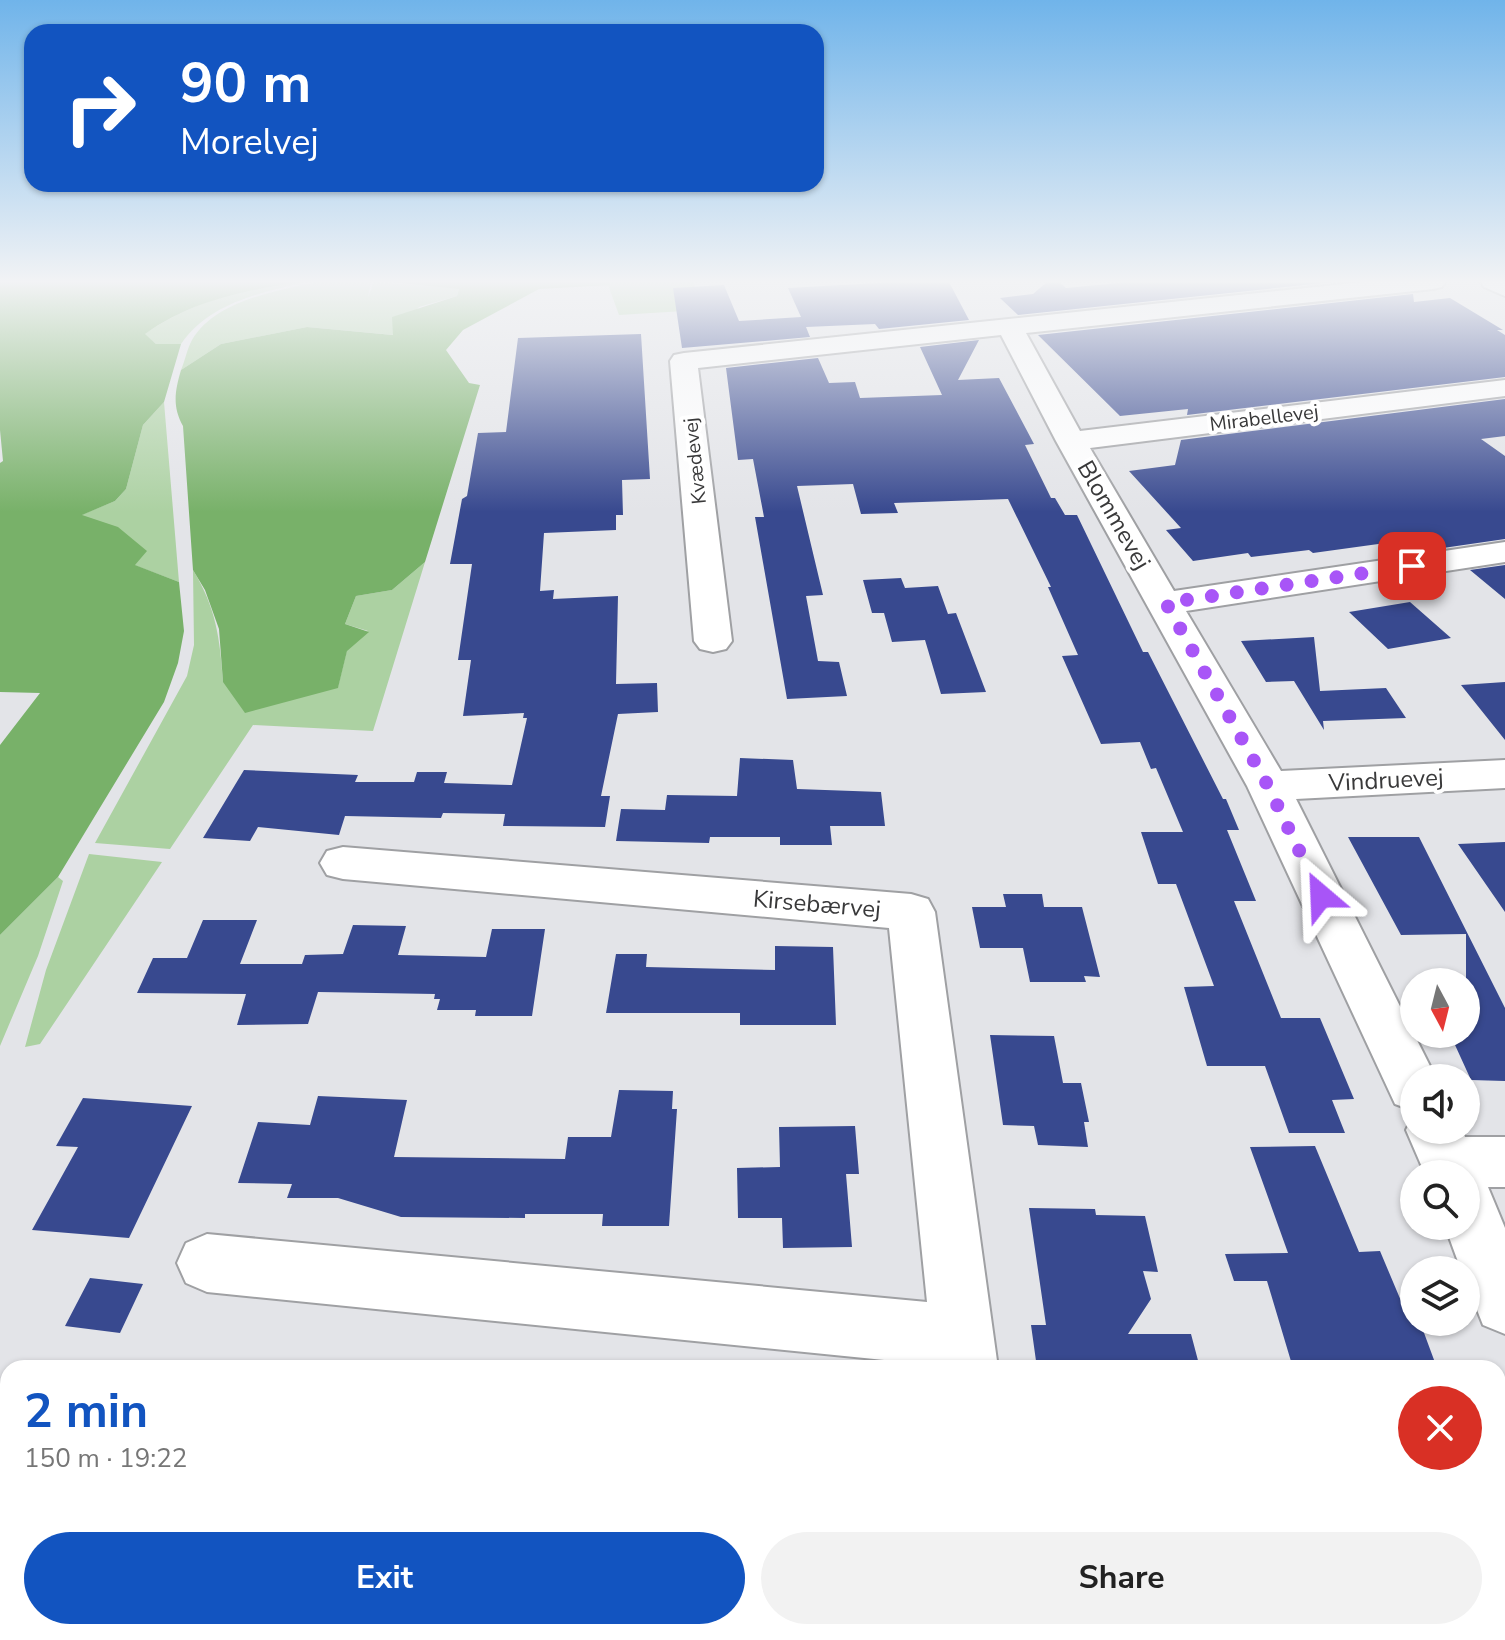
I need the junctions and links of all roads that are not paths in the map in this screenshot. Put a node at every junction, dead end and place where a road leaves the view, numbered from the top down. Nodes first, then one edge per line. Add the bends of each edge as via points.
1 (708, 359) edge
2 (1027, 359) edge
3 (1505, 388) edge
4 (1071, 441) junction
5 (1505, 552) edge
6 (1166, 603) junction
7 (713, 641) dead end
8 (1505, 774) edge
9 (1268, 786) junction
10 (343, 863) dead end
11 (1402, 1064) edge
12 (1505, 1162) edge
13 (1480, 1164) edge
14 (1480, 1240) edge
15 (207, 1263) dead end
16 (1505, 1304) edge
17 (964, 1353) edge

1 - 7 street, Kvædevej via 684,361
2 - 4 street, Blommevej
3 - 4 street, Mirabellevej
4 - 6 street, Blommevej
5 - 6 street
6 - 9 street, Blommevej
8 - 9 street, Vindruevej
9 - 11 street, Blommevej
10 - 17 street, Kirsebærvej via 911,912
12 - 13 street
14 - 16 street
15 - 17 street, Kirsebærvej

